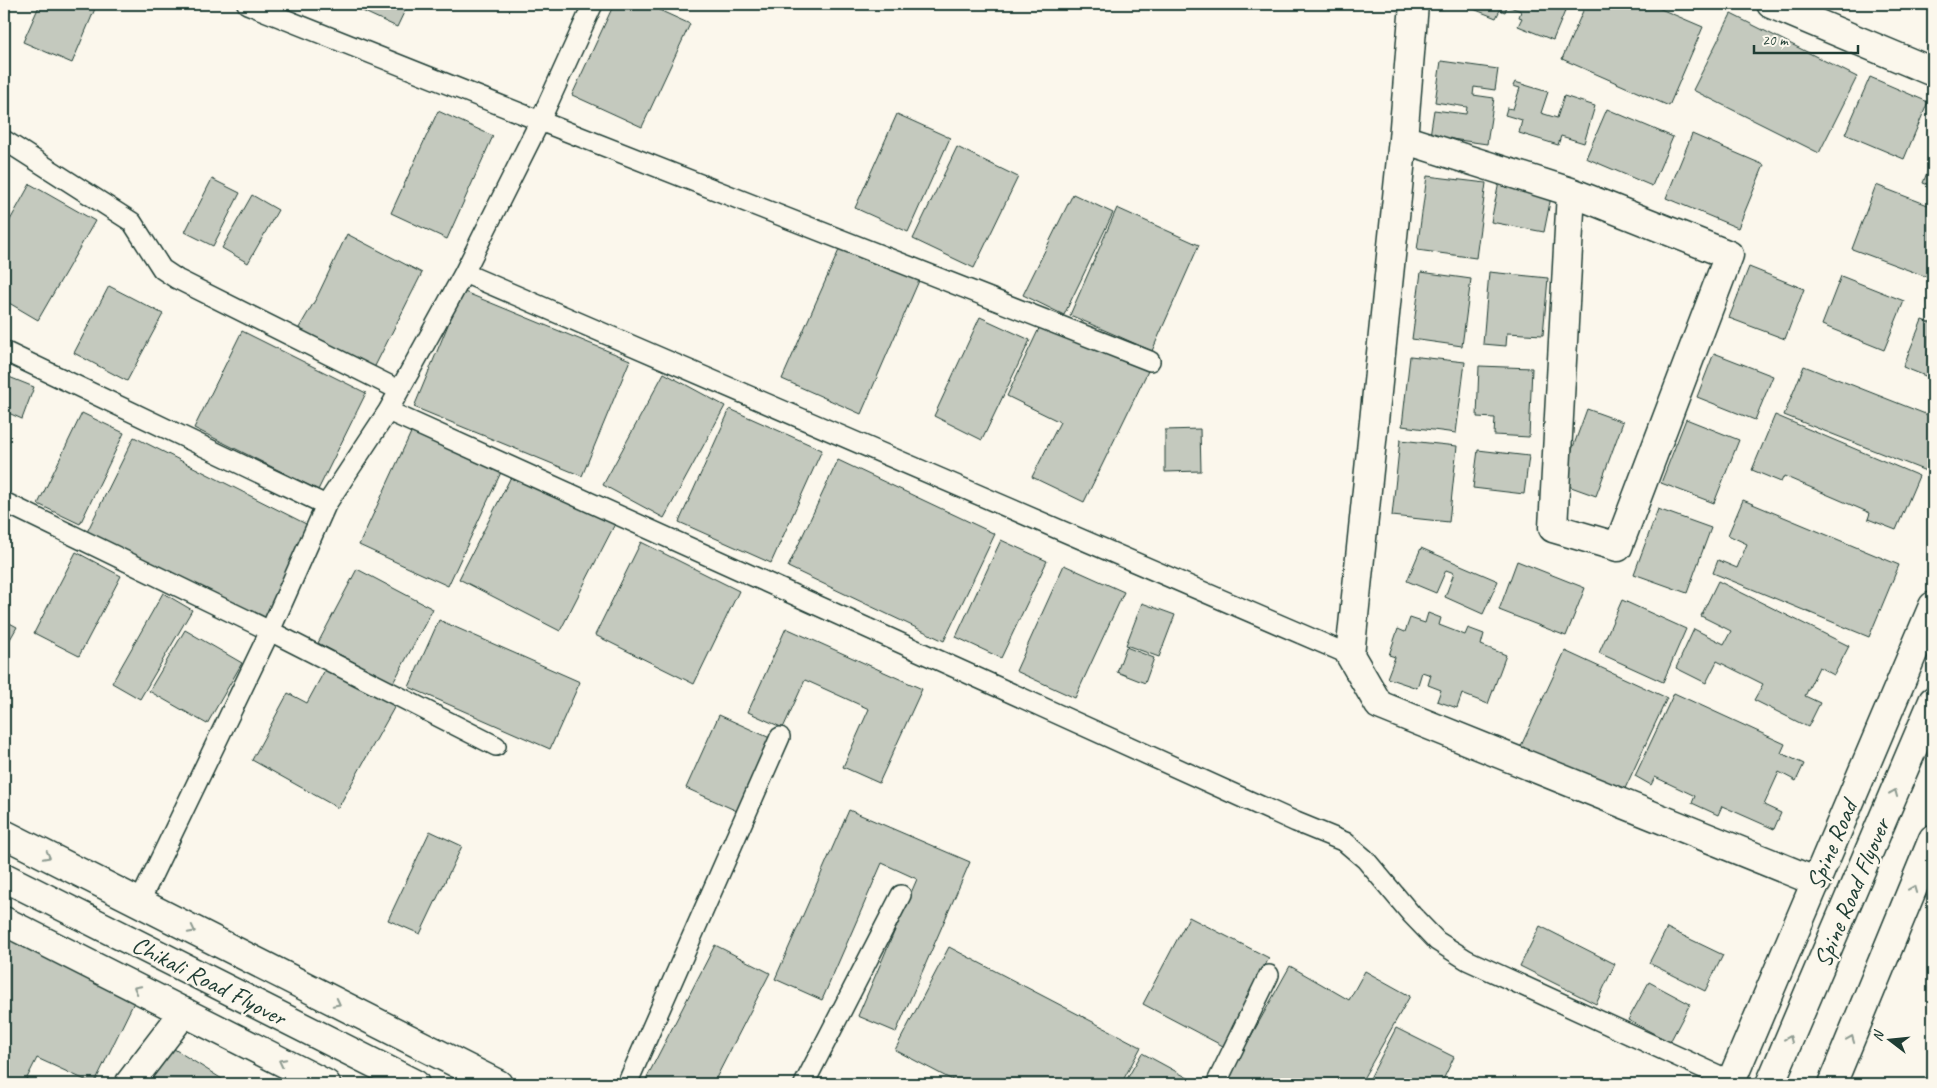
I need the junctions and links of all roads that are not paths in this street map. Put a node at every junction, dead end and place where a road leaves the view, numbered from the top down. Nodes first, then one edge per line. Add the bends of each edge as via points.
1 (247, 4) edge
2 (593, 4) edge
3 (1414, 4) edge
4 (1771, 4) edge
5 (1933, 72) edge
6 (540, 121) junction
7 (1403, 139) junction
8 (4, 140) edge
9 (1571, 192) junction
10 (464, 272) junction
11 (4, 350) edge
12 (1150, 361) dead end
13 (399, 390) junction
14 (388, 412) junction
15 (4, 502) edge
16 (326, 505) junction
17 (1933, 606) edge
18 (270, 631) junction
19 (1350, 655) junction
20 (1933, 701) edge
21 (780, 737) dead end
22 (496, 746) dead end
23 (4, 834) edge
24 (1933, 839) edge
25 (4, 877) edge
26 (1817, 882) junction
27 (901, 896) dead end
28 (139, 903) junction
29 (4, 921) edge
30 (1269, 975) dead end
31 (184, 1012) junction
32 (1731, 1082) edge
33 (129, 1084) edge
34 (326, 1084) edge
35 (415, 1084) edge
36 (498, 1084) edge
37 (626, 1084) edge
38 (804, 1084) edge
39 (1216, 1084) edge
40 (1770, 1084) edge
41 (1832, 1084) edge

1 - 6 lane
2 - 6 lane
3 - 7 street
4 - 5 street
6 - 10 lane
6 - 12 lane
7 - 9 street
7 - 19 street
8 - 13 lane via 132,222 162,270
9 - 9 street via 1729,255 1618,547 1553,528
10 - 13 lane
10 - 19 lane
11 - 16 lane
13 - 14 lane
14 - 16 lane
14 - 32 lane via 1345,842 1365,858 1437,941 1467,960
15 - 18 lane
16 - 18 lane
17 - 26 street, Spine Road
18 - 22 lane
18 - 28 lane
19 - 26 street via 1379,705
40 -> 20 street, Spine Road Flyover
21 - 37 lane
23 -> 28 street
41 -> 24 street
25 - 35 street, Chikali Road Flyover
26 - 32 street, Spine Road
27 - 38 lane
28 -> 36 street
31 -> 29 street
30 - 39 lane
31 - 33 street
34 -> 31 street

